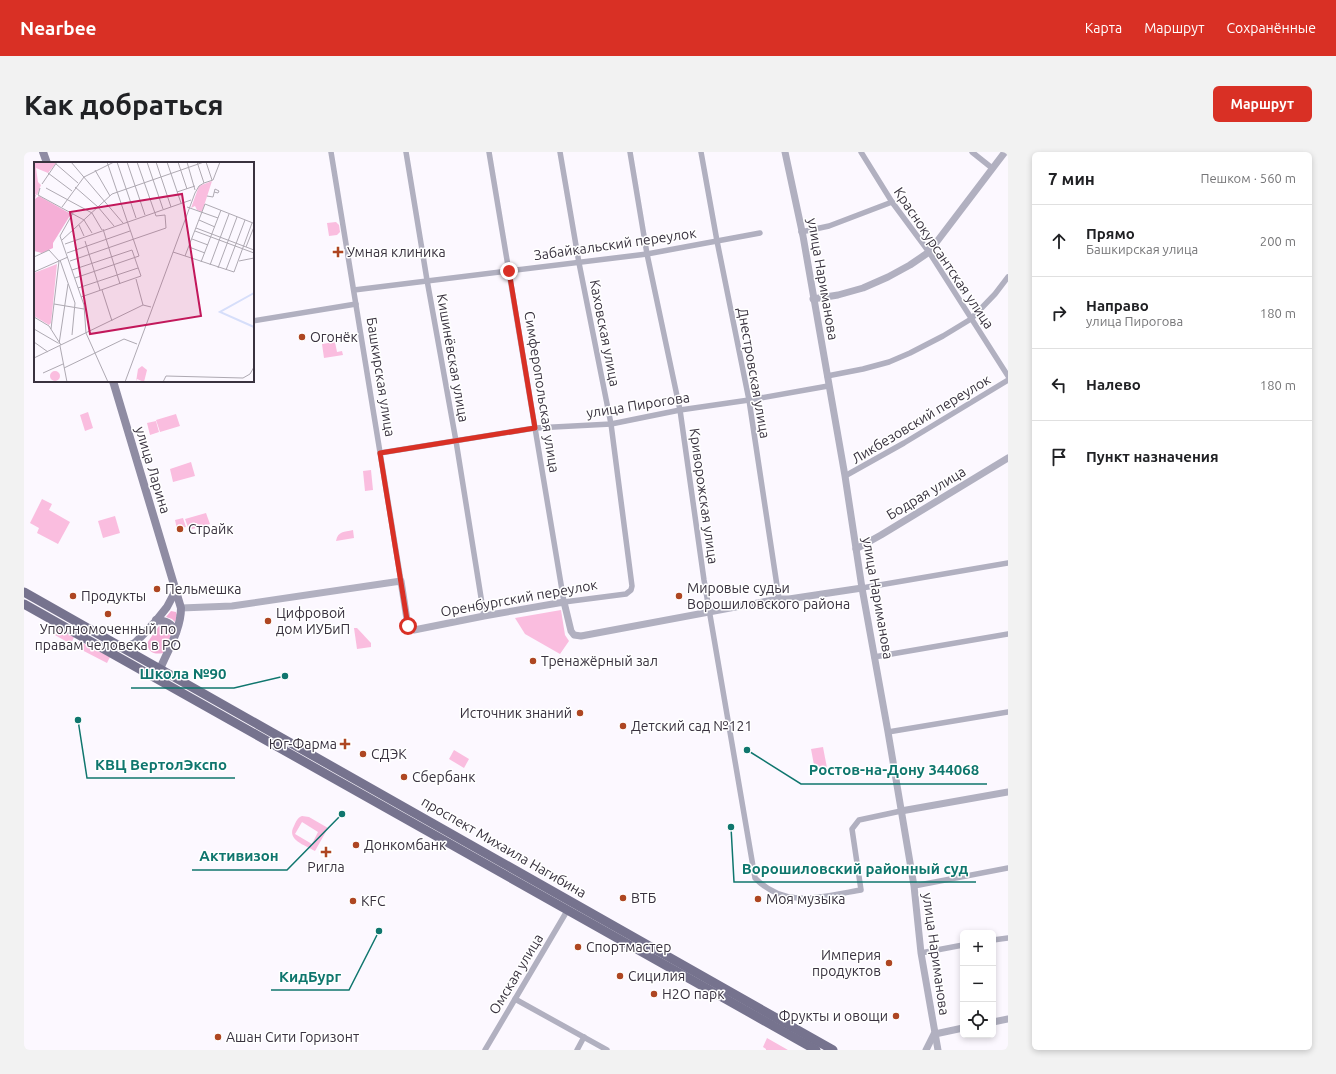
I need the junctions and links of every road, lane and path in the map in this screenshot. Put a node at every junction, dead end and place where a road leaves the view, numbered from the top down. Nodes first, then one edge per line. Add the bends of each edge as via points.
1 (43, 152) edge
2 (330, 152) edge
3 (406, 152) edge
4 (489, 152) edge
5 (560, 152) edge
6 (630, 152) edge
7 (701, 152) edge
8 (785, 152) edge
9 (861, 152) edge
10 (972, 152) edge
11 (1005, 152) edge
12 (47, 162) edge
13 (992, 168) junction
14 (892, 202) junction
15 (802, 232) junction
16 (760, 233) dead end
17 (717, 241) junction
18 (929, 252) junction
19 (647, 254) junction
20 (580, 263) junction
21 (509, 271) junction
22 (1008, 277) edge
23 (427, 280) junction
24 (354, 290) junction
25 (813, 298) junction
26 (356, 304) junction
27 (971, 319) junction
28 (254, 321) edge
29 (827, 376) junction
30 (1008, 376) edge
31 (1008, 380) edge
32 (113, 382) edge
33 (828, 386) junction
34 (749, 400) junction
35 (680, 410) junction
36 (611, 424) junction
37 (535, 428) junction
38 (456, 440) junction
39 (380, 453) junction
40 (1008, 458) edge
41 (845, 476) junction
42 (856, 549) junction
43 (1008, 563) edge
44 (401, 581) junction
45 (862, 588) junction
46 (176, 590) junction
47 (631, 590) joint
48 (24, 592) edge
49 (779, 600) junction
50 (564, 602) junction
51 (24, 604) edge
52 (167, 607) junction
53 (181, 608) junction
54 (710, 612) junction
55 (484, 616) junction
56 (156, 620) junction
57 (411, 630) joint
58 (176, 632) junction
59 (1008, 634) edge
60 (135, 643) junction
61 (124, 648) junction
62 (133, 654) junction
63 (874, 657) junction
64 (133, 664) junction
65 (160, 668) junction
66 (148, 673) junction
67 (1008, 712) edge
68 (888, 732) junction
69 (1008, 792) edge
70 (901, 811) junction
71 (1008, 868) edge
72 (914, 886) junction
73 (567, 910) junction
74 (1008, 938) edge
75 (996, 940) edge
76 (960, 946) edge
77 (921, 952) junction
78 (515, 999) junction
79 (1008, 1019) edge
80 (996, 1021) edge
81 (960, 1029) edge
82 (934, 1034) junction
83 (584, 1037) junction
84 (485, 1050) edge
85 (577, 1050) edge
86 (607, 1050) edge
87 (816, 1050) edge
88 (834, 1050) edge
89 (926, 1050) edge
90 (938, 1050) edge

1 - 12 main road
2 - 24 street, Башкирская улица
3 - 23 street, Кишинёвская улица
4 - 21 street, Симферопольская улица
5 - 20 street, Каховская улица
6 - 19 street, Криворожская улица
7 - 17 street, Днестровская улица
8 - 15 street, улица Нариманова
9 - 14 street, Краснокурсантская улица
10 - 13 street
11 - 13 street
13 - 18 street
14 - 15 street via 829,226
14 - 18 street, Краснокурсантская улица
15 - 25 street, улица Нариманова
16 - 17 street, Забайкальский переулок
17 - 19 street, Забайкальский переулок
17 - 34 street, Днестровская улица
18 - 25 street via 888,277 864,288
18 - 27 street, Краснокурсантская улица
19 - 20 street, Забайкальский переулок
19 - 35 street, Криворожская улица
20 - 21 street, Забайкальский переулок
20 - 36 street, Каховская улица
21 - 23 street, Забайкальский переулок
21 - 37 street, Симферопольская улица
22 - 27 street
23 - 24 street, Забайкальский переулок
23 - 38 street, Кишинёвская улица
24 - 26 street, Башкирская улица
25 - 29 street, улица Нариманова
26 - 28 street
26 - 39 street, Башкирская улица
27 - 29 street via 930,343 889,362
27 - 30 street, Краснокурсантская улица
29 - 33 street, улица Нариманова
31 - 41 street, Ликбезовский переулок via 904,444
32 - 46 main road, улица Ларина
33 - 34 street, улица Пирогова
33 - 41 street, улица Нариманова
34 - 35 street, улица Пирогова
34 - 49 street, Днестровская улица
35 - 36 street, улица Пирогова
35 - 54 street, Криворожская улица
36 - 37 street, улица Пирогова
36 - 47 street, Каховская улица
37 - 38 street, улица Пирогова
37 - 50 street, Симферопольская улица
38 - 39 street, улица Пирогова
38 - 55 street, Кишинёвская улица
39 - 44 street, Башкирская улица
40 - 42 street, Бодрая улица
41 - 42 street, улица Нариманова
42 - 45 street, улица Нариманова
43 - 45 street
44 - 53 street via 232,606
44 - 57 street, Башкирская улица via 408,626
45 - 49 street
45 - 63 street, улица Нариманова
46 - 52 main road
46 - 53 main road, улица Ларина
47 - 50 street, Оренбургский переулок via 626,594
48 - 61 main road, проспект Михаила Нагибина
49 - 54 street
50 - 54 street, Симферопольская улица via 571,631 574,635 581,636
50 - 55 street, Оренбургский переулок
51 - 64 main road, проспект Михаила Нагибина
52 - 53 main road
52 - 56 main road
53 - 58 main road via 181,618
54 - 70 street, Криворожская улица via 755,878 777,894 796,898 861,890 852,829 859,820
55 - 57 street, Оренбургский переулок
56 - 58 main road via 168,622
56 - 60 main road
58 - 65 main road
59 - 63 street
60 - 61 main road
60 - 62 main road
61 - 62 main road, проспект Михаила Нагибина
62 - 64 main road
62 - 65 main road, проспект Михаила Нагибина
63 - 68 street, улица Нариманова
64 - 66 main road, проспект Михаила Нагибина
65 - 66 main road
65 - 88 main road, проспект Михаила Нагибина
66 - 73 main road, проспект Михаила Нагибина
67 - 68 street
68 - 70 street, улица Нариманова
69 - 70 street
70 - 72 street, улица Нариманова
71 - 72 street
72 - 77 street, улица Нариманова
73 - 78 street, Омская улица
73 - 87 main road, проспект Михаила Нагибина
74 - 75 street
76 - 77 street
77 - 82 street, улица Нариманова
78 - 83 street
78 - 84 street, Омская улица
79 - 80 street
81 - 82 street
82 - 89 street
82 - 90 street, улица Нариманова
83 - 85 street
83 - 86 street

